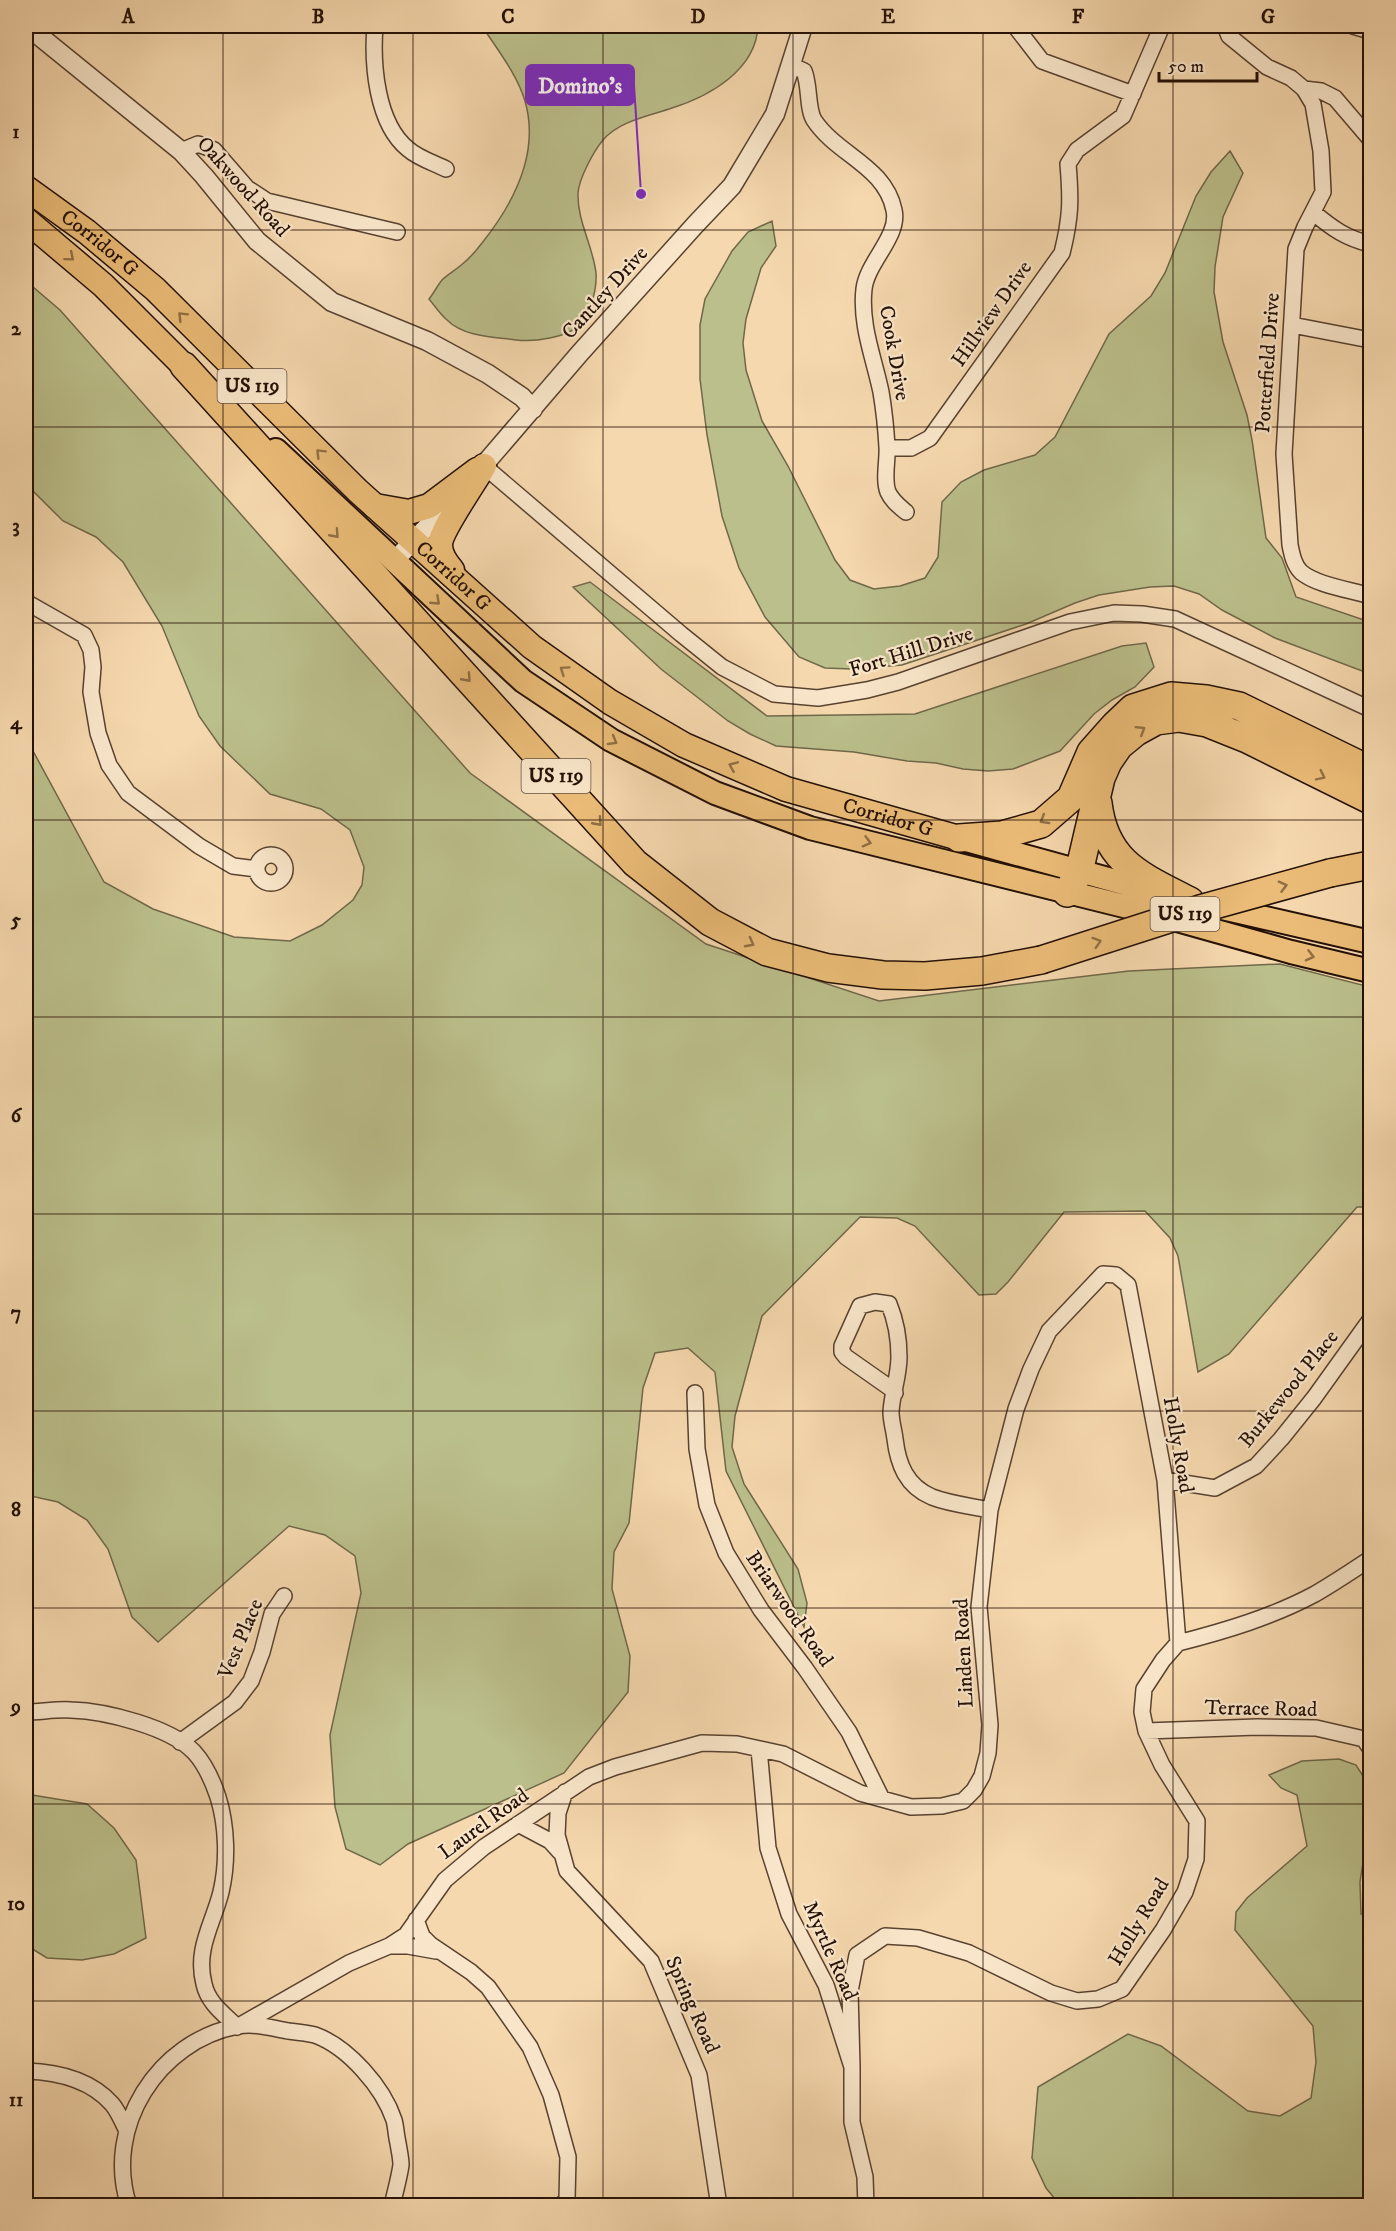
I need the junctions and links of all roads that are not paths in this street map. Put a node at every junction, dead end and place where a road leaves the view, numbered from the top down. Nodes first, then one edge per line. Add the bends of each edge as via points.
1 (27, 26) edge
2 (375, 26) edge
3 (803, 26) edge
4 (1015, 26) edge
5 (1162, 26) edge
6 (1225, 26) edge
7 (1353, 26) edge
8 (1371, 31) edge
9 (789, 64) junction
10 (1304, 89) junction
11 (1133, 94) junction
12 (1371, 139) edge
13 (181, 151) junction
14 (446, 169) dead end
15 (26, 188) edge
16 (1314, 213) junction
17 (26, 220) edge
18 (397, 232) dead end
19 (1371, 244) edge
20 (1292, 325) junction
21 (1371, 340) edge
22 (184, 366) junction
23 (533, 408) junction
24 (888, 448) junction
25 (484, 466) junction
26 (374, 505) junction
27 (906, 512) dead end
28 (414, 541) junction
29 (393, 562) junction
30 (471, 592) junction
31 (1371, 596) edge
32 (26, 602) edge
33 (1371, 709) edge
34 (1115, 725) junction
35 (1371, 770) edge
36 (1097, 792) junction
37 (1371, 800) edge
38 (959, 838) junction
39 (1371, 865) edge
40 (257, 869) dead end
41 (1072, 878) junction
42 (1190, 901) junction
43 (1371, 942) edge
44 (1371, 971) edge
45 (1103, 1274) joint
46 (1371, 1320) edge
47 (695, 1393) dead end
48 (895, 1393) junction
49 (1165, 1480) junction
50 (990, 1510) junction
51 (1371, 1559) edge
52 (284, 1596) dead end
53 (1178, 1643) junction
54 (26, 1712) edge
55 (1146, 1731) junction
56 (180, 1742) junction
57 (1371, 1748) edge
58 (759, 1749) junction
59 (565, 1792) junction
60 (882, 1799) junction
61 (518, 1824) junction
62 (560, 1852) junction
63 (416, 1920) junction
64 (388, 1946) junction
65 (440, 1952) junction
66 (237, 2027) junction
67 (852, 2067) junction
68 (26, 2071) edge
69 (126, 2129) junction
70 (129, 2205) edge
71 (392, 2205) edge
72 (561, 2205) edge
73 (719, 2205) edge
74 (866, 2205) edge

1 - 13 street, Oakwood Road
2 - 14 street via 373,53 380,100 392,129 408,149
3 - 9 street, Cantley Drive
4 - 11 street via 1042,61
5 - 11 street
6 - 10 street via 1229,36 1245,50
7 - 8 street
9 - 23 street, Cantley Drive via 775,114 732,186
9 - 24 street, Cook Drive via 804,71 808,79 813,118 879,177 891,195 896,214 890,236 873,262 864,286 863,317 881,394
10 - 12 street via 1335,98
10 - 16 street, Potterfield Drive via 1313,104 1321,151 1323,192
11 - 24 street, Hillview Drive via 1123,116 1077,150 1068,164 1070,222 1062,253 930,438 911,448
13 - 18 street via 198,144 214,150 247,188 267,201
13 - 23 street, Oakwood Road via 257,241 332,302 427,341 488,374
26 -> 15 highway, Corridor G / US 119 via 155,289 87,231
16 - 19 street via 1350,239
16 - 20 street, Potterfield Drive via 1296,249
17 -> 22 highway, Corridor G / US 119 via 103,285
20 - 21 street
20 - 31 street, Potterfield Drive via 1284,454 1293,560 1312,579
22 - 29 main road
22 -> 39 highway, US 119, bridge via 635,863 710,922 767,952 828,968 883,975 982,971 1041,960 1200,909
23 - 25 street, Cantley Drive
24 - 27 street, Cook Drive via 887,490
25 - 26 highway via 429,506 409,512
25 - 28 street, Cantley Drive
25 - 30 highway via 442,532 440,543 448,565
25 - 33 street, Fort Hill Drive via 722,667 774,694 819,698 867,690 1070,622 1132,614 1175,618
26 - 28 highway, Corridor G / US 119
28 - 29 street, Cantley Drive
28 - 30 highway, Corridor G / US 119
29 -> 41 main road via 523,681 611,740 715,793 810,828
38 -> 30 highway, Corridor G / US 119 via 786,789 684,745 610,702 532,647
32 - 40 street via 84,635 91,650 92,692 99,733 109,765 128,793 199,846 233,866
34 - 35 highway, US 119 via 1133,708 1152,701 1172,696 1206,699 1239,706
34 -> 38 highway, US 119 via 1091,752 1071,798 1041,824 1002,835
34 - 41 highway via 1088,779
36 -> 37 highway via 1107,762 1119,746 1156,721 1179,718 1207,723 1248,740
36 - 41 highway
36 - 42 highway via 1103,830 1118,855 1138,874
38 - 41 main road
41 - 42 main road
41 -> 44 main road via 1152,913
42 - 43 main road
45 - 49 street, Holly Road via 1116,1275 1128,1285
45 - 50 street, Linden Road via 1049,1331 1016,1408
46 - 49 street, Burkewood Place via 1314,1398 1256,1466 1215,1488
47 - 60 street, Briarwood Road via 697,1449 707,1505 726,1553 761,1610 849,1732
48 - 48 street via 899,1357 895,1318 889,1304 868,1303 860,1306 842,1352
48 - 50 street via 891,1412 896,1448 909,1481 933,1497
49 - 53 street, Holly Road
50 - 60 street, Linden Road via 979,1607 990,1725 982,1776 963,1801 942,1806 911,1807
51 - 53 street via 1314,1594 1266,1616
52 - 56 street, Vest Place via 272,1614 251,1681 235,1702
53 - 55 street, Holly Road via 1144,1689 1142,1712
54 - 56 street via 71,1710 124,1718 151,1725
55 - 57 street, Terrace Road via 1316,1728 1364,1739
55 - 67 street, Holly Road via 1197,1821 1196,1859 1185,1892 1122,1989 1098,1999 1077,2001 1051,1993 969,1953 918,1938 885,1936 857,1955 850,1991
56 - 66 street via 194,1752 212,1782 223,1812 221,1891 201,1955 204,1986 213,2004
58 - 59 street, Laurel Road via 702,1743 615,1767
58 - 60 street, Linden Road via 783,1754 839,1784
58 - 67 street, Myrtle Road via 768,1848 789,1914 826,1985
59 - 61 street, Laurel Road
59 - 62 street, Spring Road via 558,1813
61 - 62 street, Spring Road via 550,1841
61 - 63 street, Laurel Road via 483,1847 445,1880
62 - 73 street, Spring Road via 573,1878 651,1960 699,2075
63 - 64 street, Laurel Road via 406,1935
63 - 65 street via 426,1941
64 - 65 street
64 - 66 street, Laurel Road via 349,1963
65 - 72 street via 488,1987 530,2047 551,2095 568,2157 567,2199
66 - 69 street via 186,2046 152,2077
66 - 71 street via 254,2025 315,2036 341,2050 370,2077 394,2121 401,2163
67 - 74 street, Myrtle Road via 852,2122 865,2177
68 - 69 street via 50,2072 87,2084 113,2105
69 - 70 street via 122,2157 124,2192

